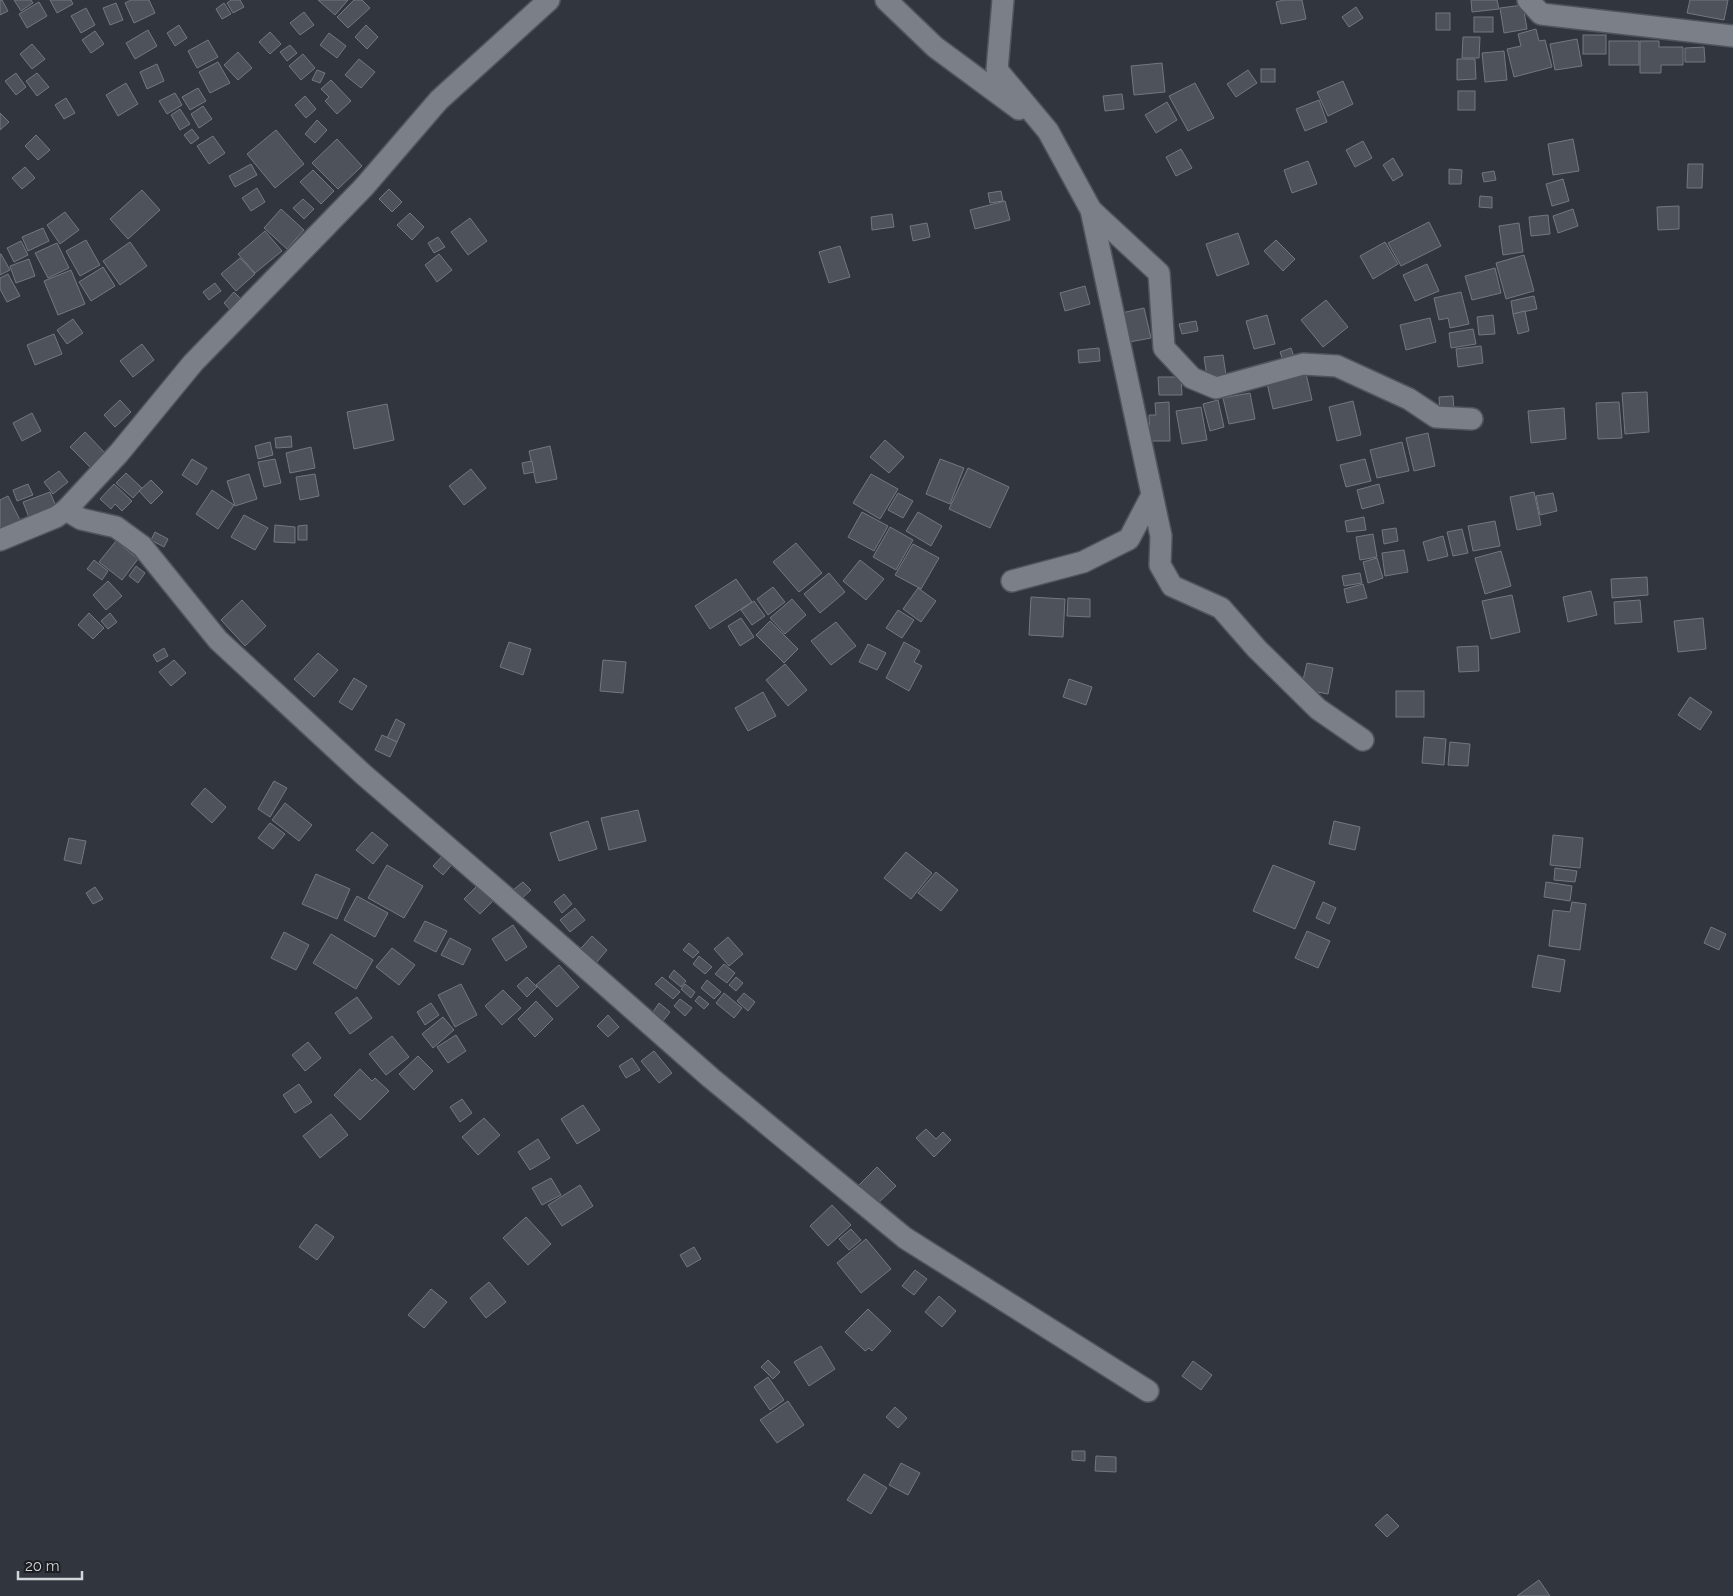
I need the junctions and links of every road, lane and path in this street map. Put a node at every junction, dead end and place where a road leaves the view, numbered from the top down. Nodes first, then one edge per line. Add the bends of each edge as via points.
1 (549, 0) edge
2 (886, 0) edge
3 (1003, 0) edge
4 (1528, 0) edge
5 (1733, 36) edge
6 (1048, 131) junction
7 (1091, 210) junction
8 (1472, 419) dead end
9 (1152, 495) junction
10 (66, 510) junction
11 (0, 540) edge
12 (1012, 581) dead end
13 (1363, 740) dead end
14 (1148, 1391) dead end

1 - 10 street via 439,100 364,187 193,363 119,453
2 - 6 street via 934,47
3 - 6 street via 997,70
4 - 5 street via 1541,14
6 - 7 street
7 - 8 street via 1159,273 1164,348 1192,378 1216,388 1303,364 1337,366 1409,399 1436,417
7 - 9 street
9 - 12 street via 1130,539 1082,562
9 - 13 street via 1161,536 1160,565 1172,586 1221,608 1318,709
10 - 11 street
10 - 14 street via 81,519 116,527 142,546 218,640 364,775 711,1078 905,1238

